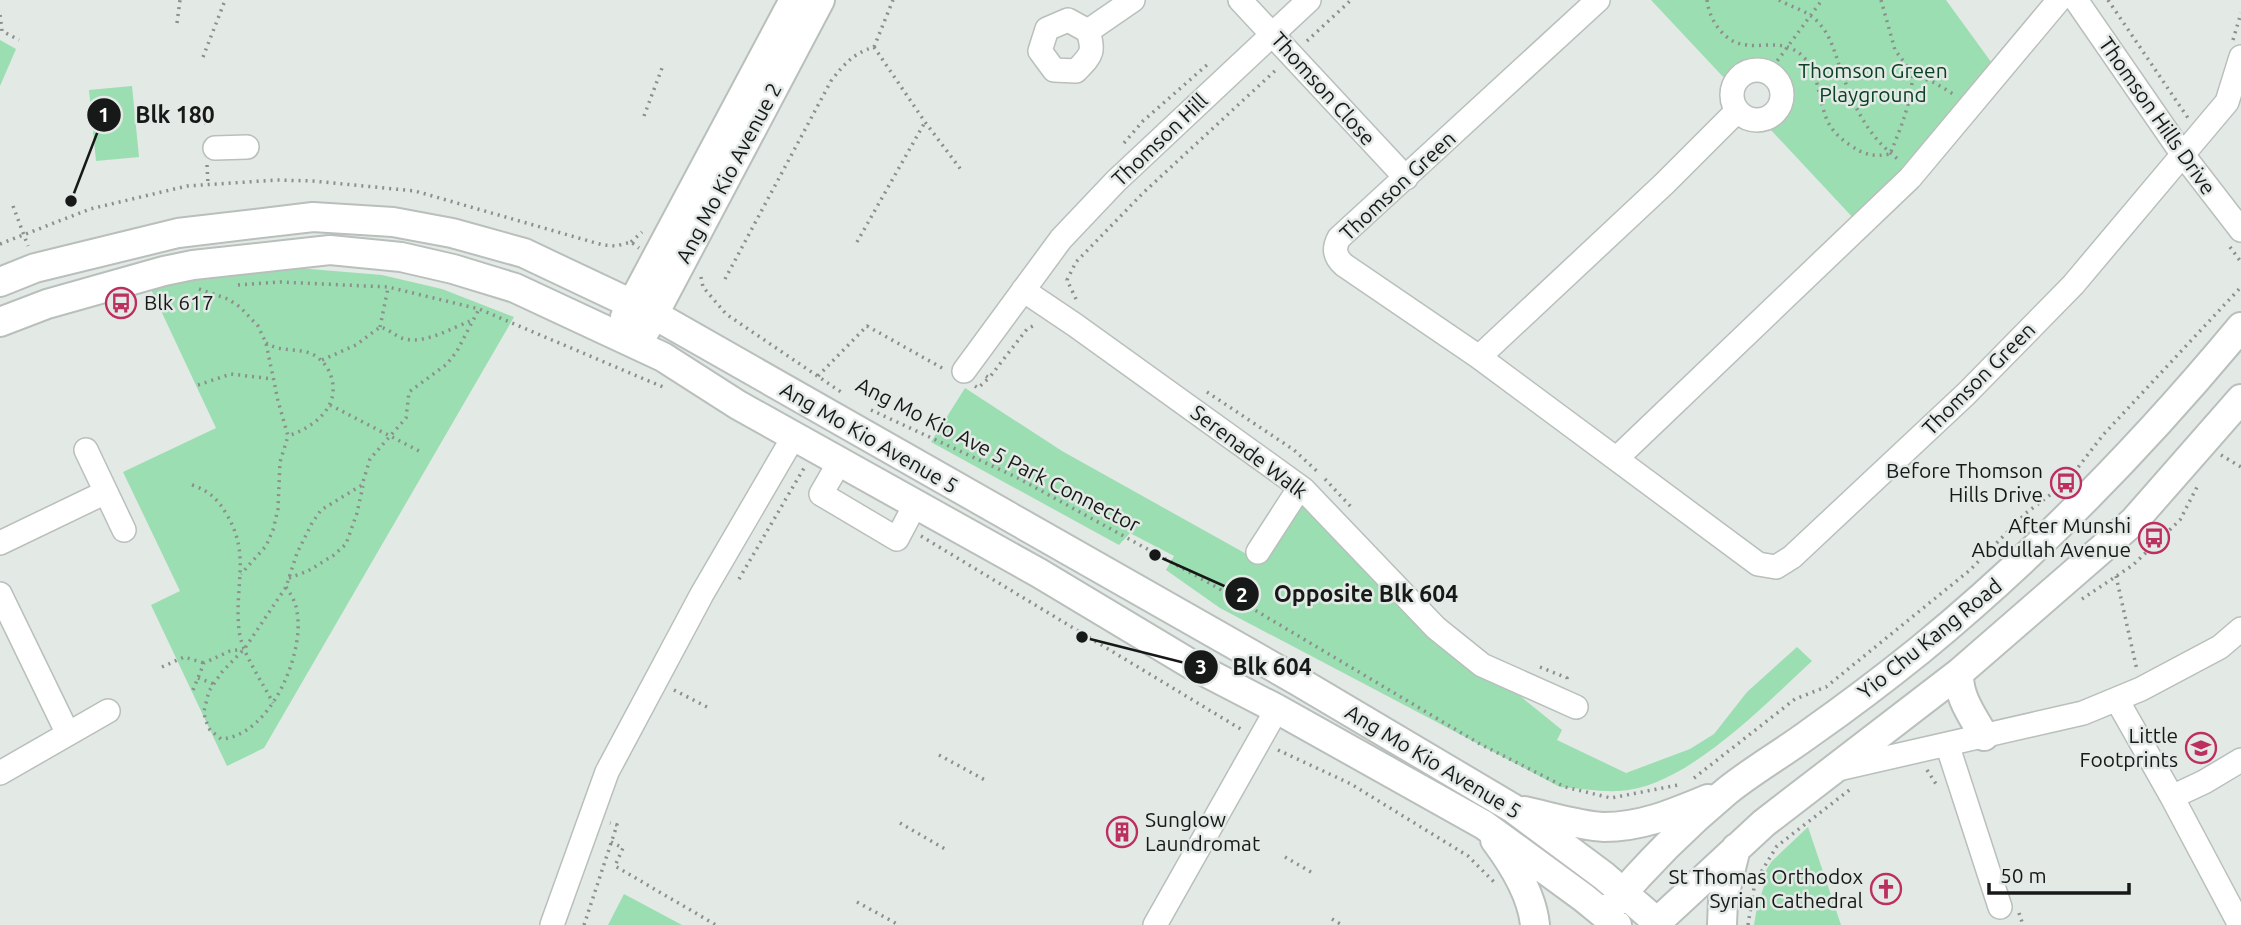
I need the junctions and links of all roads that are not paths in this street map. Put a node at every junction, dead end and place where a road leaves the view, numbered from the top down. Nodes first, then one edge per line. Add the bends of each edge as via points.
1 (1133, 0) edge
2 (1240, 0) edge
3 (1309, 0) edge
4 (1598, 0) edge
5 (2059, 0) edge
6 (2076, 0) edge
7 (804, 5) edge
8 (1088, 31) dead end
9 (1272, 34) junction
10 (2241, 57) edge
11 (1737, 111) junction
12 (247, 147) dead end
13 (215, 148) dead end
14 (2189, 148) junction
15 (1406, 178) junction
16 (2241, 230) edge
17 (0, 282) edge
18 (1023, 290) junction
19 (643, 308) junction
20 (0, 322) edge
21 (2241, 327) edge
22 (627, 341) junction
23 (1479, 357) junction
24 (961, 372) road end
25 (2241, 399) edge
26 (788, 445) junction
27 (86, 450) dead end
28 (1617, 458) junction
29 (834, 472) junction
30 (1300, 487) junction
31 (106, 492) junction
32 (910, 515) junction
33 (124, 530) dead end
34 (0, 543) edge
35 (1258, 552) dead end
36 (0, 594) edge
37 (2241, 629) edge
38 (1959, 673) junction
39 (2117, 700) junction
40 (1568, 703) road end
41 (1278, 709) junction
42 (108, 711) dead end
43 (68, 734) junction
44 (1984, 736) junction
45 (1947, 744) junction
46 (2241, 760) edge
47 (1831, 771) junction
48 (0, 773) edge
49 (1728, 791) junction
50 (2172, 797) junction
51 (1514, 809) junction
52 (1484, 825) junction
53 (1737, 848) junction
54 (2000, 907) dead end
55 (1610, 914) edge
56 (1657, 924) edge
57 (1739, 924) edge
58 (552, 925) edge
59 (1155, 925) edge
60 (1535, 925) edge
61 (2240, 925) edge

1 - 8 street
2 - 9 street, Thomson Close
3 - 9 street, Thomson Hill
4 - 15 street, Thomson Green
5 - 28 street via 1910,178
6 - 14 street, Thomson Hills Drive
7 - 19 main road, Ang Mo Kio Avenue 2
9 - 15 street, Thomson Close
9 - 18 street, Thomson Hill via 1116,181 1061,239
10 - 14 street via 2227,102
11 - 11 street via 1731,95 1738,78 1754,69 1777,79 1782,87 1781,104 1769,118 1751,120
11 - 23 street
12 - 13 street
14 - 16 street, Thomson Hills Drive
14 - 28 street, Thomson Green via 2073,285 1966,394 1776,567 1758,564
15 - 23 street, Thomson Green via 1339,238 1335,252 1344,265
17 - 19 main road, Ang Mo Kio Avenue 5 via 35,268 178,233 313,217 393,222 452,233 524,253
18 - 24 street
18 - 30 street, Serenade Walk
19 - 22 main road, Ang Mo Kio Avenue 2
19 - 51 main road, Ang Mo Kio Avenue 5
20 - 22 main road, Ang Mo Kio Avenue 5 via 164,271 330,250 401,257 453,269 515,288
21 - 49 main road, Yio Chu Kang Road via 2162,421 1998,583 1840,711
22 - 26 main road, Ang Mo Kio Avenue 5 via 663,357 738,405
23 - 28 street, Thomson Green
25 - 38 main road, Yio Chu Kang Road via 2134,521
26 - 29 main road, Ang Mo Kio Avenue 5
26 - 58 street via 607,772
27 - 31 street
29 - 32 main road, Ang Mo Kio Avenue 5
29 - 32 street via 821,494 897,539
30 - 35 street
30 - 40 street, Serenade Walk via 1436,628 1482,664
31 - 33 street
31 - 34 street
32 - 41 main road, Ang Mo Kio Avenue 5
36 - 43 street
37 - 39 street via 2220,647
38 - 44 main road via 1963,700
38 - 47 main road, Yio Chu Kang Road
39 - 44 street via 2083,713
39 - 50 street
41 - 52 main road, Ang Mo Kio Avenue 5
41 - 59 street
42 - 43 street
43 - 48 street
44 - 45 street
45 - 47 street
45 - 54 street
46 - 50 street
47 - 53 main road, Yio Chu Kang Road
49 - 51 main road via 1656,821 1616,826
49 - 55 main road, Yio Chu Kang Road via 1651,861
50 - 61 street
51 - 55 main road, Ang Mo Kio Avenue 5
52 - 55 main road, Ang Mo Kio Avenue 5
52 - 60 main road via 1523,885
53 - 56 main road, Yio Chu Kang Road
53 - 57 main road via 1723,900
55 - 56 main road, Ang Mo Kio Avenue 5

